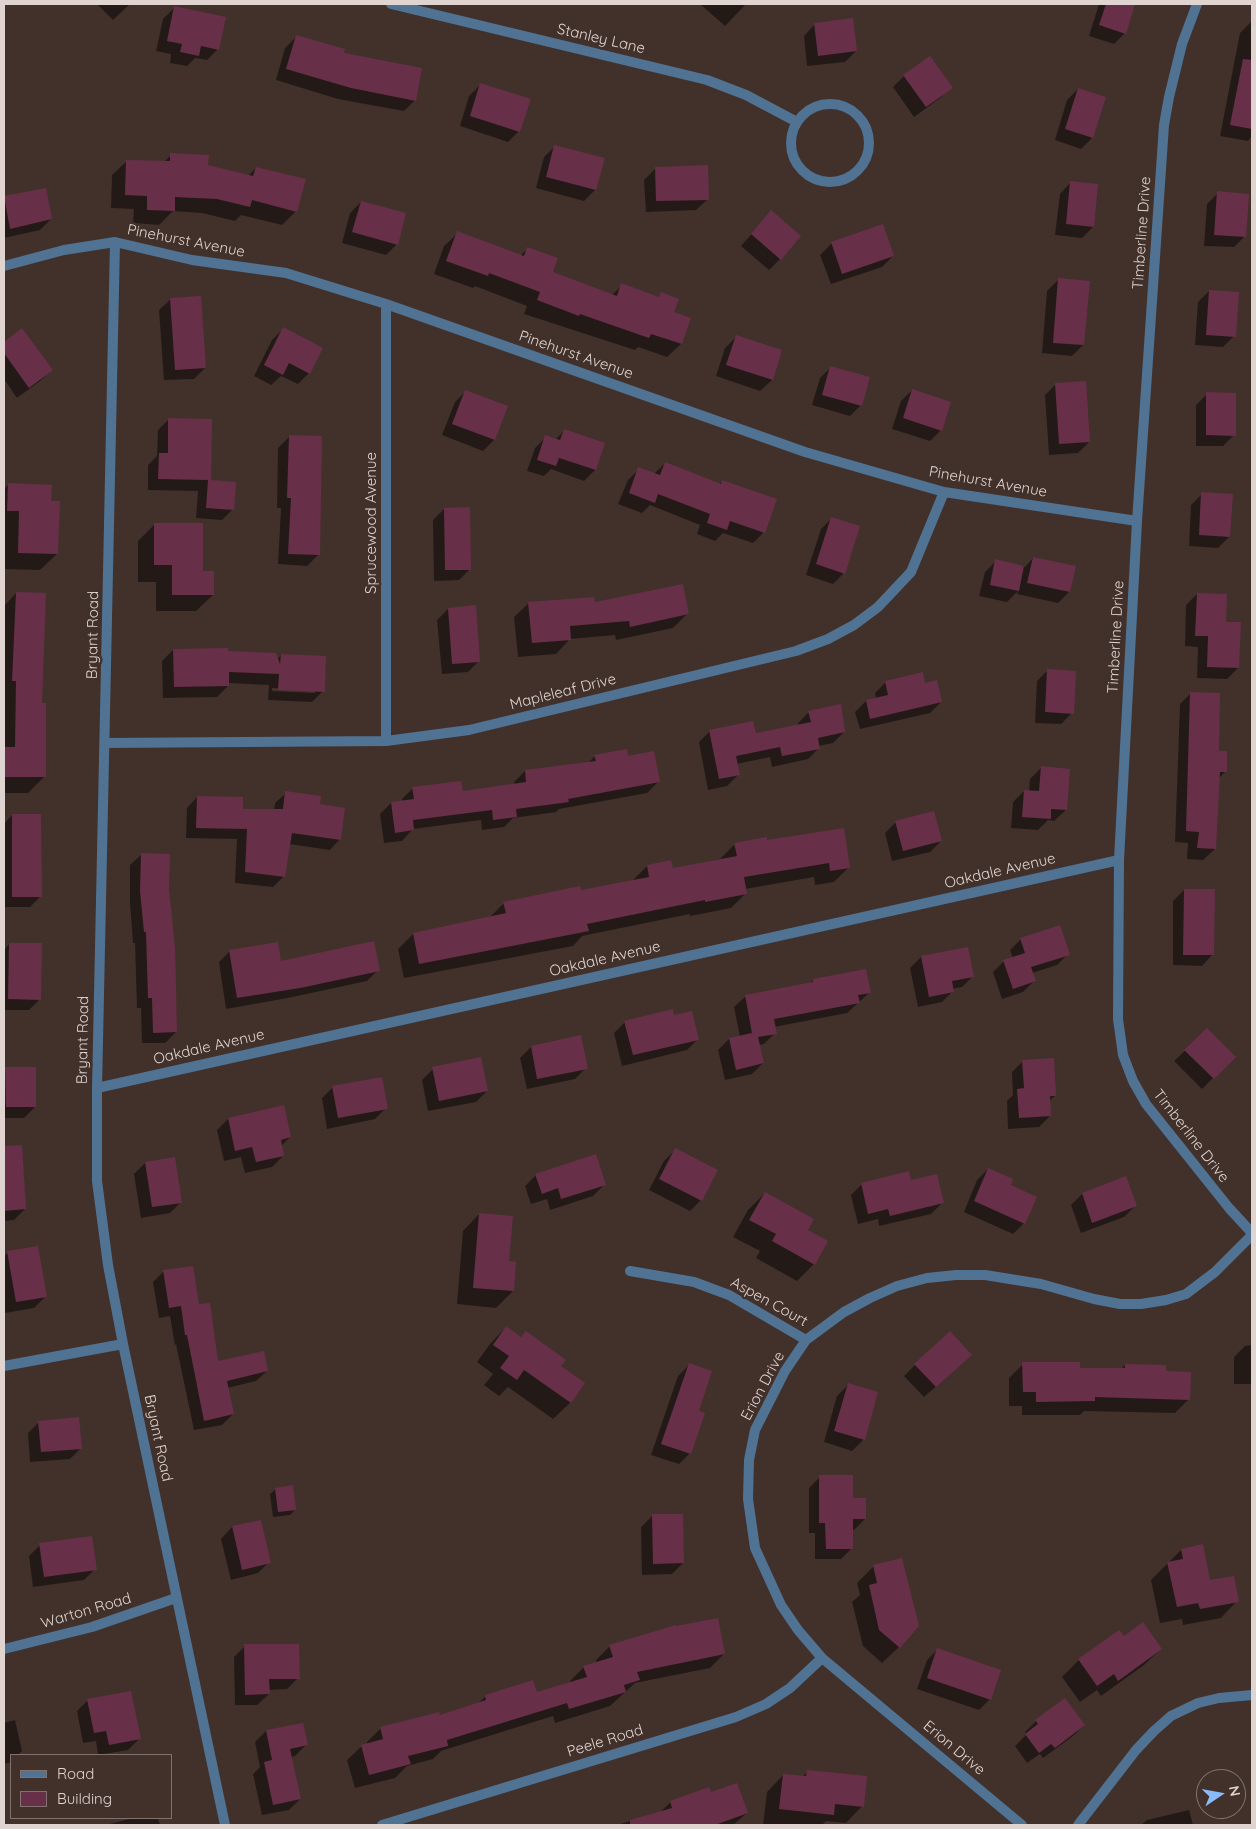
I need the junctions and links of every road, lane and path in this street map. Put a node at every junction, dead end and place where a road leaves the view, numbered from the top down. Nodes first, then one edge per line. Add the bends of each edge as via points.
1 (391, 4) edge
2 (1197, 4) edge
3 (408, 6) edge
4 (797, 122) junction
5 (115, 242) junction
6 (4, 266) edge
7 (386, 304) junction
8 (944, 492) junction
9 (1137, 521) junction
10 (386, 741) junction
11 (105, 743) junction
12 (1119, 860) junction
13 (97, 1088) junction
14 (1252, 1234) edge
15 (630, 1271) dead end
16 (806, 1340) junction
17 (123, 1344) junction
18 (4, 1366) edge
19 (176, 1598) junction
20 (4, 1649) edge
21 (822, 1658) junction
22 (1252, 1694) edge
23 (225, 1825) edge
24 (382, 1825) edge
25 (1022, 1825) edge
26 (1078, 1825) edge

1 - 3 street, Stanley Lane
2 - 9 street, Timberline Drive via 1182,44 1164,125
3 - 4 street, Stanley Lane via 707,80 746,95
4 - 4 street via 792,144 794,157 810,176 828,182 846,179 864,163 869,139 866,127 847,108 822,105 810,110
5 - 6 street, Pinehurst Avenue via 64,250
5 - 7 street, Pinehurst Avenue via 192,260 286,274
5 - 11 street, Bryant Road
7 - 8 street, Pinehurst Avenue via 805,452
7 - 10 street, Sprucewood Avenue
8 - 9 street, Pinehurst Avenue
8 - 10 street, Mapleleaf Drive via 911,572 878,607 828,639 796,651 469,730
9 - 12 street, Timberline Drive
10 - 11 street, Mapleleaf Drive
11 - 13 street, Bryant Road
12 - 13 street, Oakdale Avenue
12 - 14 street, Timberline Drive via 1118,1019 1123,1055 1146,1104
13 - 17 street, Bryant Road via 97,1181
14 - 16 street, Erion Drive via 1199,1285 1186,1294 1166,1300 1120,1304 1041,1284 984,1275 926,1278 870,1298 844,1312
15 - 16 street, Aspen Court via 694,1282 729,1295
16 - 21 street, Erion Drive via 785,1371 755,1430 748,1460 748,1499 755,1548 781,1605
17 - 18 street
17 - 19 street, Bryant Road
19 - 20 street, Warton Road via 92,1627
19 - 23 street, Bryant Road
21 - 24 street, Peele Road via 790,1688 766,1704 736,1717
21 - 25 street, Erion Drive
22 - 26 street via 1198,1703 1172,1716 1136,1750

